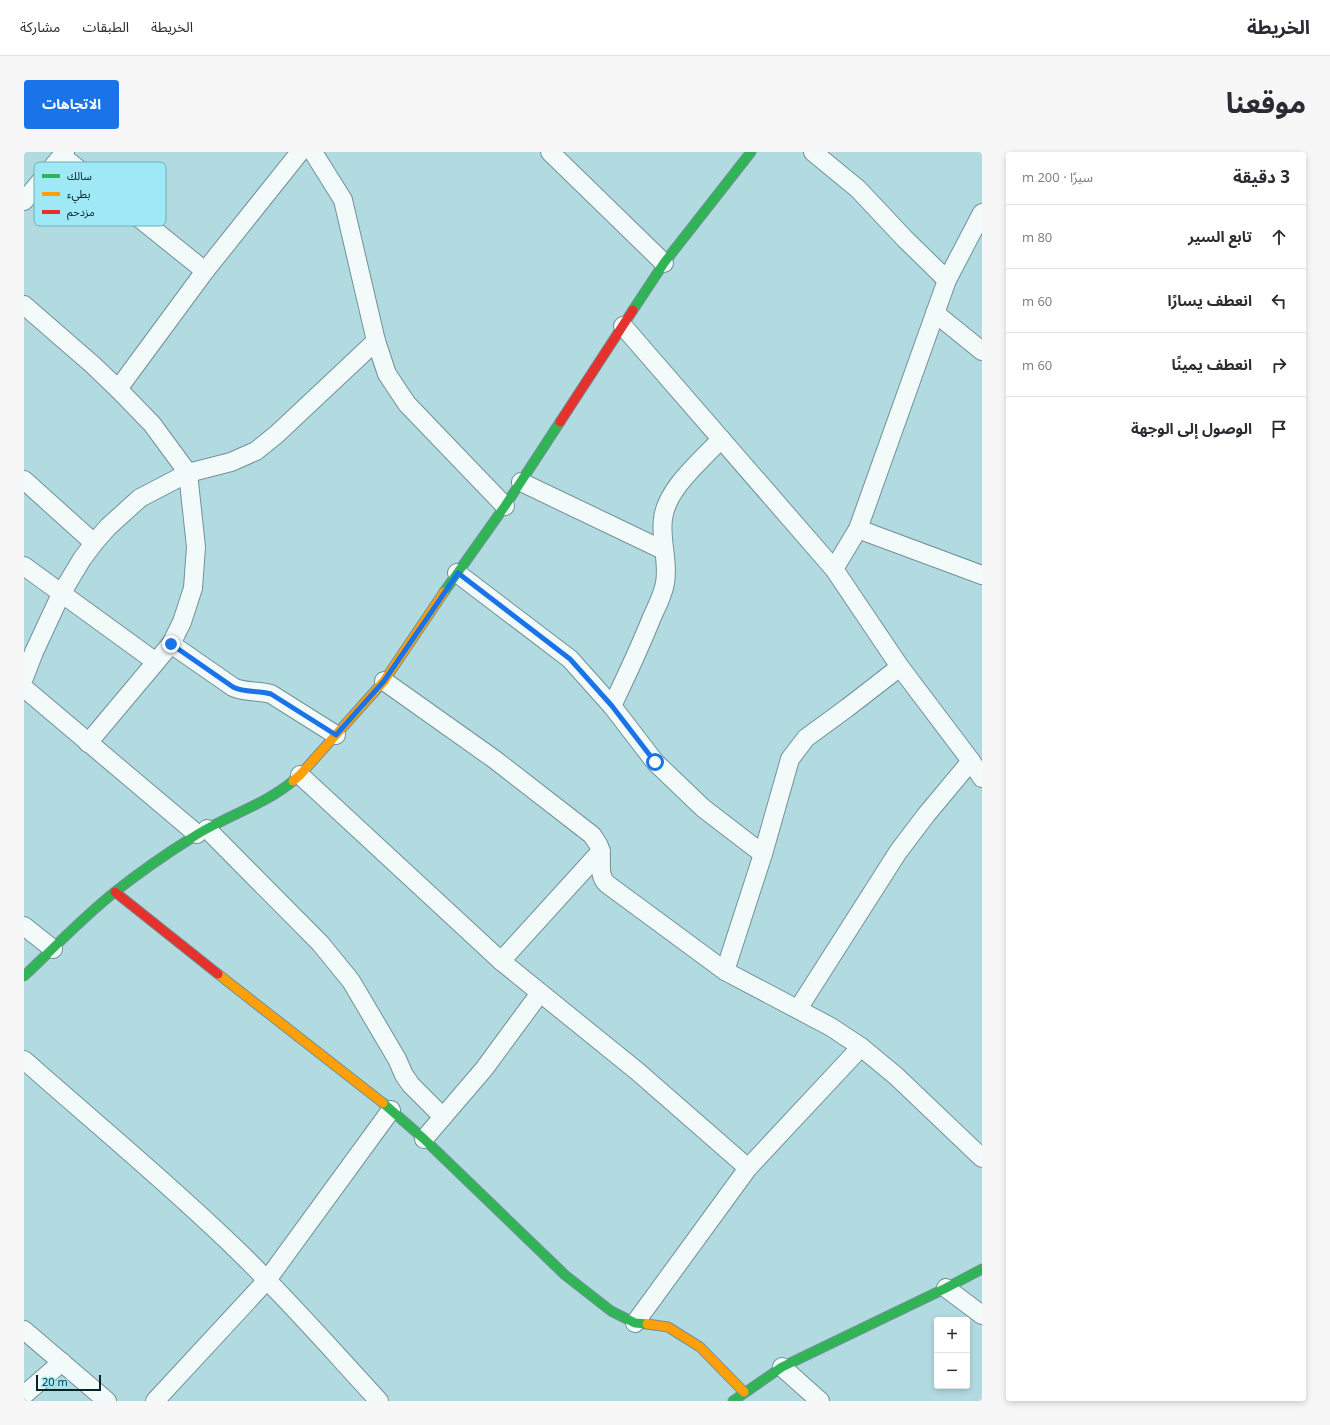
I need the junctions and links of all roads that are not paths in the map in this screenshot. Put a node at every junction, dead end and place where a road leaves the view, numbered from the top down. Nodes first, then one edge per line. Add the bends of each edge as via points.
1 (300, 152) edge
2 (313, 152) edge
3 (550, 152) edge
4 (751, 152) edge
5 (813, 152) edge
6 (63, 154) edge
7 (56, 162) edge
8 (73, 162) edge
9 (34, 189) edge
10 (24, 201) edge
11 (982, 213) edge
12 (151, 226) edge
13 (664, 263) junction
14 (205, 270) junction
15 (947, 280) junction
16 (24, 305) edge
17 (935, 313) junction
18 (623, 326) junction
19 (376, 341) junction
20 (982, 351) edge
21 (118, 389) junction
22 (721, 439) junction
23 (188, 473) junction
24 (24, 480) edge
25 (521, 482) junction
26 (505, 506) junction
27 (858, 529) junction
28 (94, 542) junction
29 (663, 550) junction
30 (24, 566) edge
31 (834, 569) junction
32 (458, 573) junction
33 (982, 575) edge
34 (61, 594) junction
35 (171, 644) junction
36 (156, 662) junction
37 (900, 667) junction
38 (24, 678) edge
39 (384, 681) junction
40 (24, 688) edge
41 (612, 706) junction
42 (336, 735) junction
43 (88, 743) junction
44 (972, 761) junction
45 (300, 775) junction
46 (982, 778) edge
47 (202, 831) junction
48 (601, 851) junction
49 (763, 854) junction
50 (115, 892) junction
51 (24, 926) edge
52 (53, 948) junction
53 (501, 961) junction
54 (725, 971) junction
55 (24, 976) edge
56 (540, 993) junction
57 (798, 1009) junction
58 (861, 1047) junction
59 (24, 1060) edge
60 (391, 1110) junction
61 (443, 1117) junction
62 (424, 1139) junction
63 (982, 1158) edge
64 (748, 1168) junction
65 (982, 1268) edge
66 (267, 1280) junction
67 (946, 1288) junction
68 (982, 1315) edge
69 (635, 1323) junction
70 (24, 1330) edge
71 (62, 1362) junction
72 (782, 1367) junction
73 (744, 1392) junction
74 (24, 1395) edge
75 (107, 1401) edge
76 (154, 1401) edge
77 (379, 1401) edge
78 (733, 1401) edge
79 (820, 1401) edge

1 - 14 street
2 - 19 street via 343,200
3 - 13 street
4 - 13 street
5 - 15 street via 858,189
6 - 7 street
6 - 8 street
9 - 10 street
11 - 15 street
12 - 14 street
13 - 18 street
14 - 21 street
15 - 17 street
16 - 21 street
17 - 20 street
17 - 27 street
18 - 22 street
18 - 25 street
19 - 23 street via 256,451 231,462
19 - 26 street via 387,374 408,404
21 - 23 street via 152,424
22 - 29 street via 675,488 667,503 663,519
22 - 31 street
23 - 28 street via 140,498
23 - 35 street via 196,547 193,588 182,622
24 - 28 street
25 - 26 street
25 - 29 street
26 - 32 street
27 - 31 street
27 - 33 street
28 - 34 street
29 - 41 street via 666,571 662,593
30 - 34 street
31 - 37 street
32 - 39 street
32 - 41 street via 570,659
34 - 36 street
34 - 38 street
35 - 36 street
35 - 42 street via 233,687 271,694
36 - 43 street
37 - 44 street
37 - 49 street via 806,738 798,748 790,759
39 - 42 street
39 - 48 street via 494,759 592,835
40 - 43 street
41 - 49 street via 655,762 703,808
42 - 45 street
43 - 47 street
44 - 46 street
44 - 57 street via 898,852
45 - 47 street via 275,794
45 - 53 street
47 - 50 street via 162,856
47 - 61 street via 315,938 336,962 351,981 404,1075
48 - 53 street
48 - 54 street via 601,874 607,884
49 - 54 street
50 - 52 street
50 - 60 street
51 - 52 street
52 - 55 street
53 - 56 street
54 - 57 street
56 - 61 street via 484,1069
56 - 64 street via 637,1071
57 - 58 street
58 - 63 street via 896,1076
58 - 64 street
59 - 66 street via 187,1203
60 - 62 street
60 - 66 street
61 - 62 street
62 - 69 street via 565,1275 611,1311
64 - 69 street
65 - 67 street
66 - 76 street
66 - 77 street
67 - 68 street
67 - 72 street
69 - 73 street via 668,1327 684,1336 700,1347
70 - 71 street
71 - 74 street
71 - 75 street
72 - 73 street
72 - 79 street
73 - 78 street

